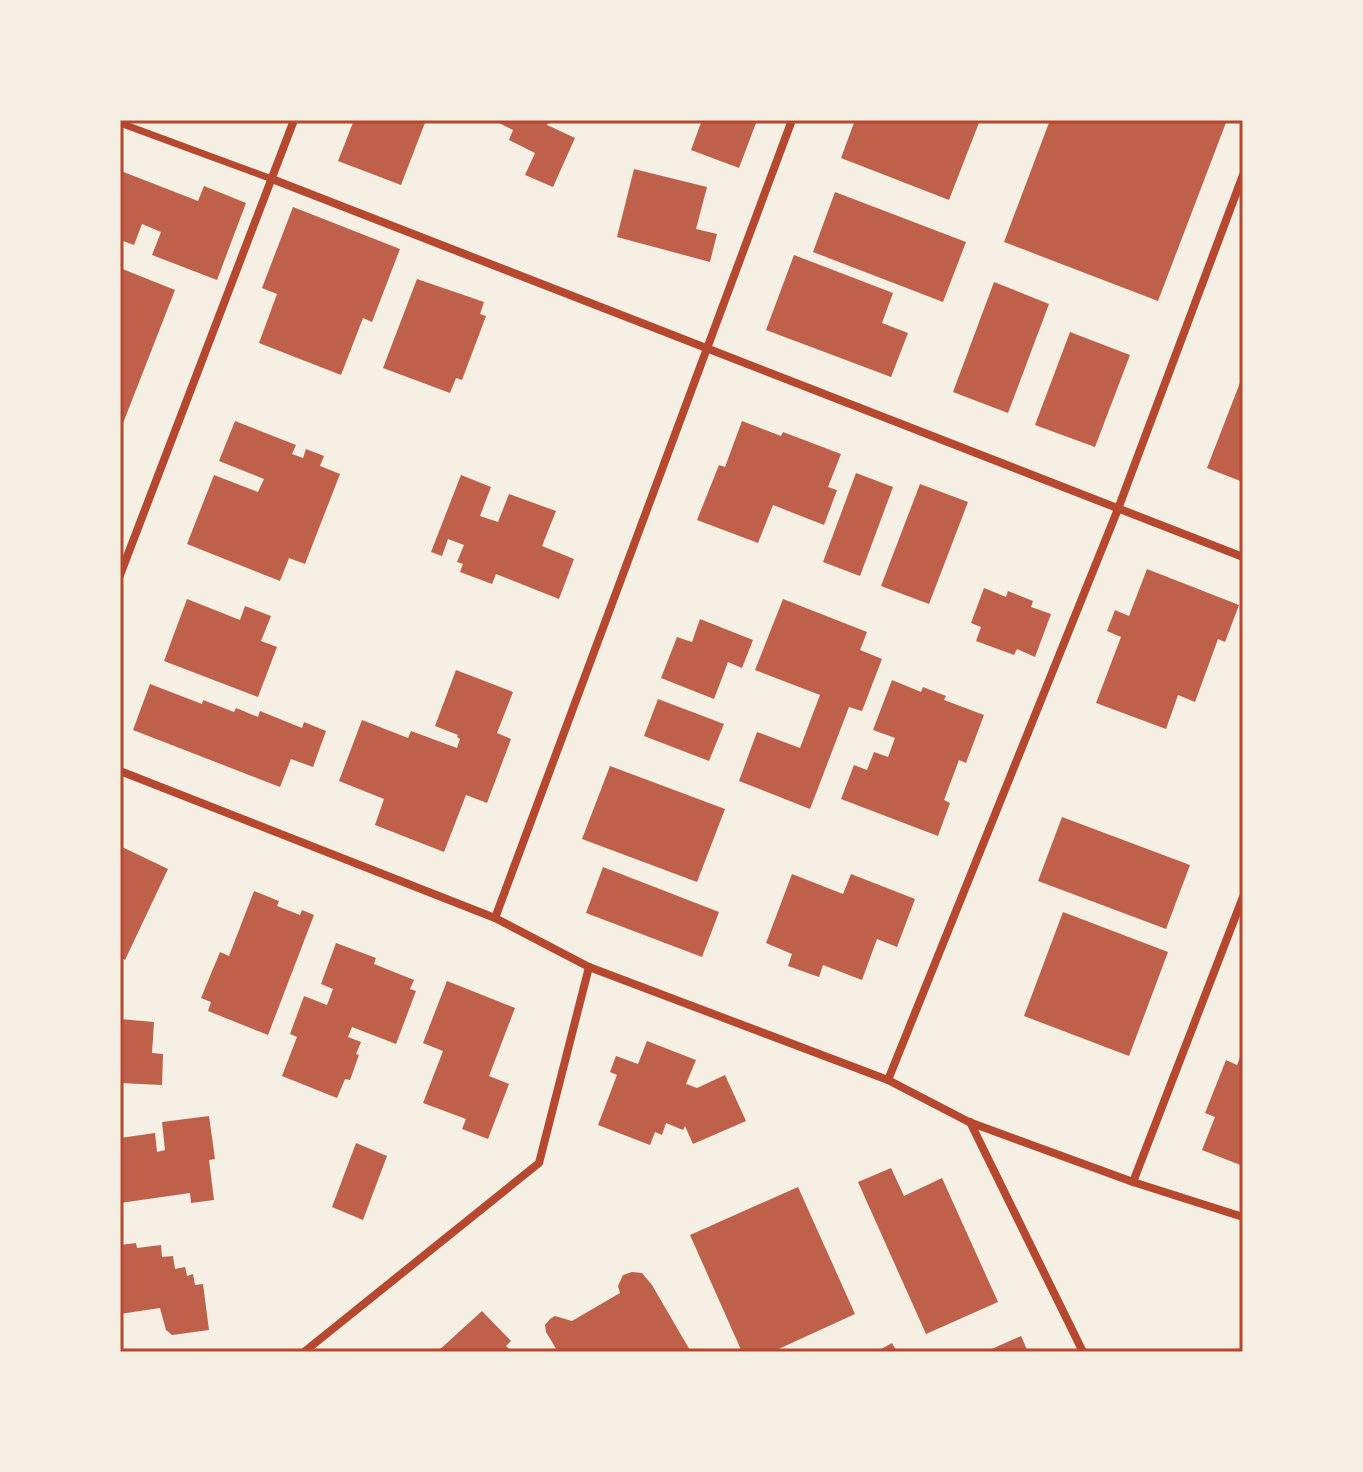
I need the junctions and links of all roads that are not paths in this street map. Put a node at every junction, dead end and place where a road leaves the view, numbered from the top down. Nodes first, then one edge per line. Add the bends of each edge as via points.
1 (294, 120) edge
2 (792, 120) edge
3 (120, 123) edge
4 (1243, 175) edge
5 (272, 179) junction
6 (706, 348) junction
7 (1118, 509) junction
8 (1243, 557) edge
9 (120, 575) edge
10 (120, 771) edge
11 (1243, 897) edge
12 (495, 918) junction
13 (589, 967) junction
14 (888, 1080) junction
15 (969, 1122) junction
16 (1133, 1182) junction
17 (1243, 1217) edge
18 (304, 1352) edge
19 (1083, 1352) edge

1 - 5 street
2 - 6 street
3 - 5 street
4 - 7 street
5 - 6 street
5 - 9 street
6 - 7 street
6 - 12 street
7 - 8 street
7 - 14 street
10 - 12 street
11 - 16 street
12 - 13 street
13 - 14 street
13 - 18 street via 539,1163
14 - 15 street
15 - 16 street
15 - 19 street
16 - 17 street

